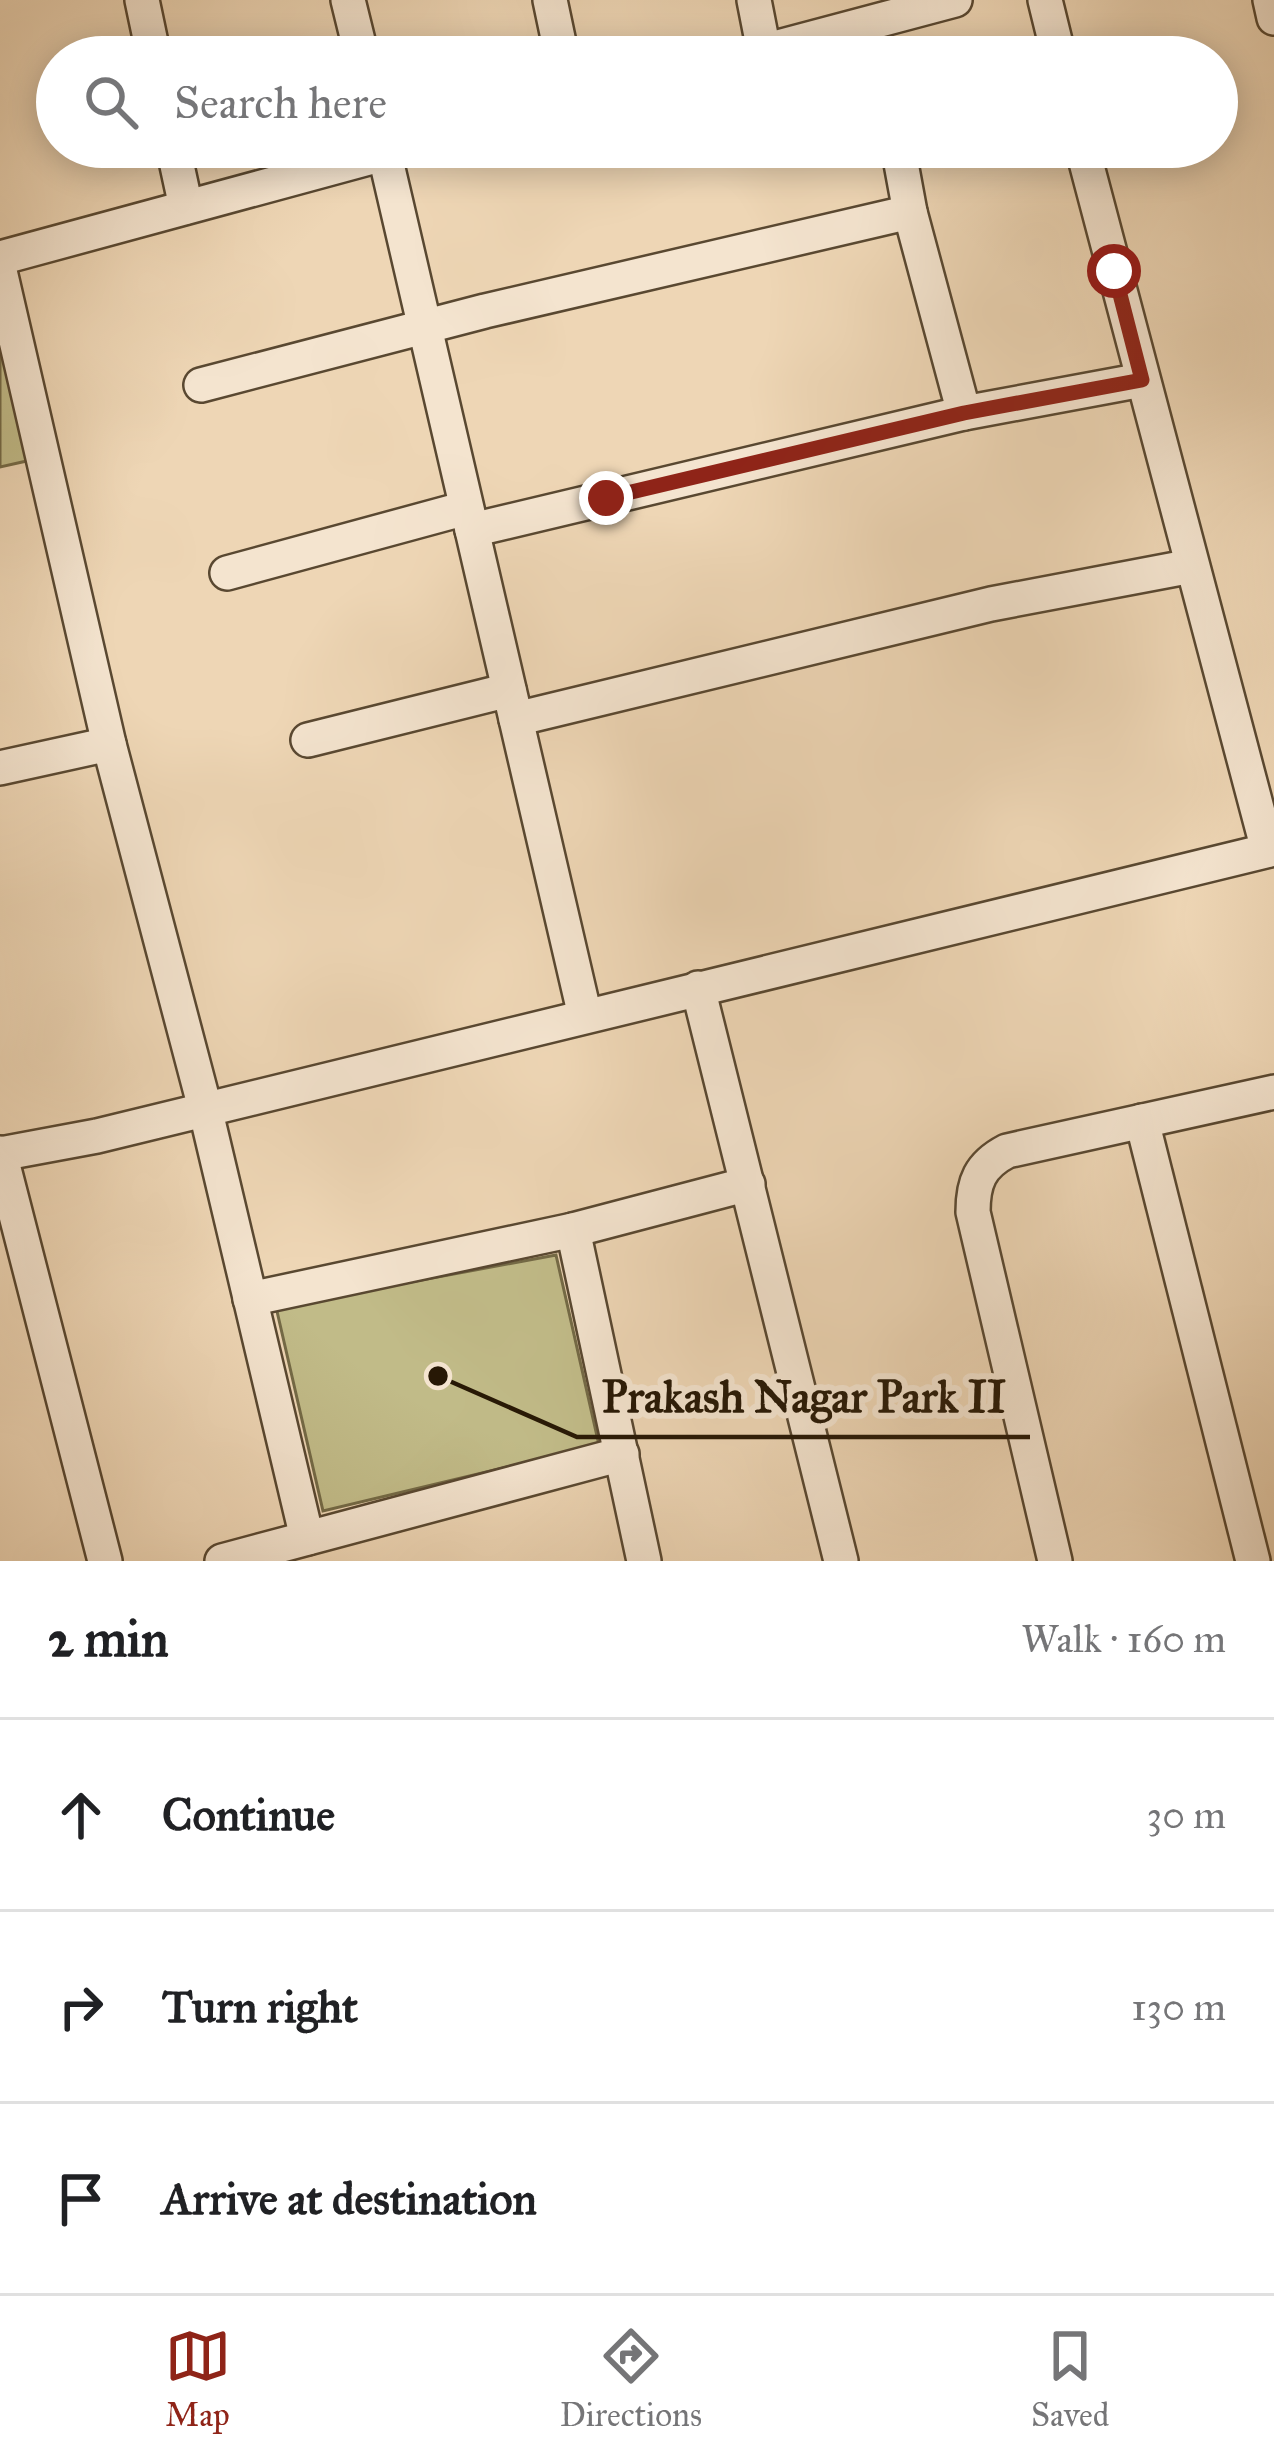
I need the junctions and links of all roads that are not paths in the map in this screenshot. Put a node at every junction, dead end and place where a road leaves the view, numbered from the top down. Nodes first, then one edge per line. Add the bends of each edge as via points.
1 (142, 0) edge
2 (348, 0) edge
3 (550, 0) edge
4 (754, 0) edge
5 (955, 0) edge
6 (1045, 0) edge
7 (1270, 0) edge
8 (1274, 18) edge
9 (875, 22) junction
10 (150, 36) edge
11 (357, 36) edge
12 (558, 36) edge
13 (753, 36) edge
14 (821, 36) edge
15 (877, 36) edge
16 (1054, 36) edge
17 (178, 168) edge
18 (325, 168) edge
19 (396, 168) edge
20 (902, 168) edge
21 (1087, 168) edge
22 (186, 207) junction
23 (910, 212) junction
24 (0, 258) edge
25 (0, 271) edge
26 (425, 328) junction
27 (1142, 380) junction
28 (201, 385) dead end
29 (964, 413) junction
30 (469, 519) junction
31 (1192, 566) junction
32 (227, 574) dead end
33 (513, 704) junction
34 (308, 740) dead end
35 (109, 743) junction
36 (0, 768) edge
37 (1271, 849) edge
38 (698, 988) junction
39 (585, 1016) junction
40 (1274, 1092) edge
41 (205, 1108) junction
42 (1142, 1121) junction
43 (0, 1154) edge
44 (748, 1184) junction
45 (573, 1230) junction
46 (250, 1299) junction
47 (622, 1454) junction
48 (308, 1538) junction
49 (105, 1561) edge
50 (222, 1561) edge
51 (644, 1561) edge
52 (841, 1561) edge
53 (1055, 1561) edge
54 (1252, 1561) edge

1 - 10 street
2 - 11 street
3 - 12 street
4 - 13 street
5 - 9 street
6 - 16 street
7 - 8 street
9 - 14 street
9 - 15 street
17 - 22 street
18 - 22 street
19 - 26 street
20 - 23 street
21 - 27 street
22 - 24 street
23 - 26 street
23 - 29 street
25 - 35 street
26 - 28 street
26 - 30 street
27 - 29 street
27 - 31 street
29 - 30 street
30 - 32 street
30 - 33 street
31 - 33 street
31 - 37 street
33 - 34 street
33 - 39 street
35 - 36 street
35 - 41 street
37 - 38 street
38 - 39 street
38 - 44 street
39 - 41 street
40 - 42 street
41 - 43 street
41 - 46 street
42 - 53 street via 1007,1151 988,1160 973,1187
42 - 54 street
43 - 49 street
44 - 45 street
44 - 52 street
45 - 46 street
45 - 47 street
46 - 48 street
47 - 48 street
47 - 51 street
48 - 50 street

